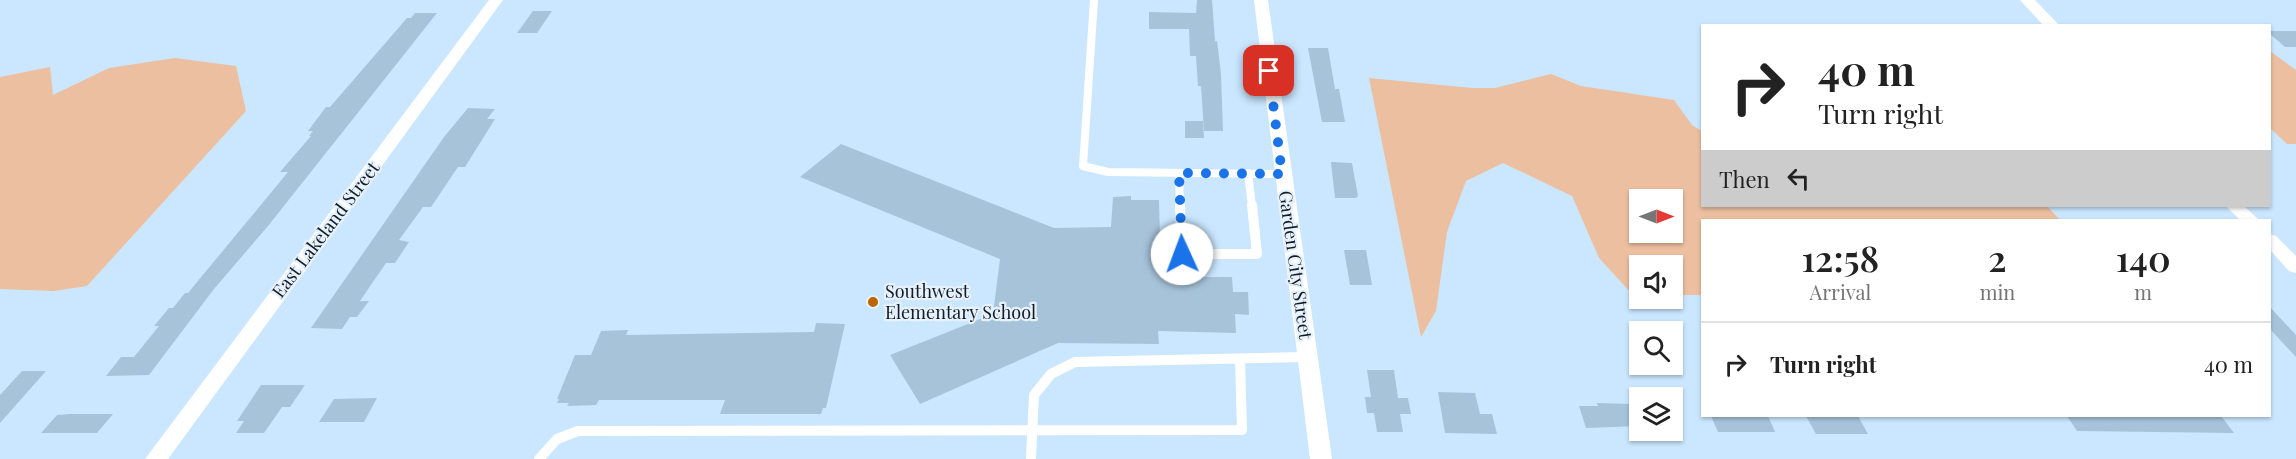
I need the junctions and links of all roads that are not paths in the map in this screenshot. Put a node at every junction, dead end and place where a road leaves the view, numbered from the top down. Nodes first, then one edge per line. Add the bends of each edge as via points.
1 (496, 0) edge
2 (1094, 0) edge
3 (1261, 0) edge
4 (2027, 0) edge
5 (2051, 24) edge
6 (1179, 173) junction
7 (1248, 173) junction
8 (1282, 174) junction
9 (2235, 207) edge
10 (2249, 219) edge
11 (2271, 241) edge
12 (2296, 267) edge
13 (1307, 357) junction
14 (1240, 359) junction
15 (1032, 430) junction
16 (156, 459) edge
17 (539, 459) edge
18 (1031, 459) edge
19 (1322, 459) edge

1 - 16 street, East Lakeland Street
2 - 6 lane via 1083,166 1108,172
3 - 8 street, Garden City Street
4 - 5 street
6 - 7 lane
6 - 7 lane via 1182,254 1257,254
7 - 8 lane
8 - 13 street, Garden City Street
9 - 10 street
11 - 12 street
13 - 14 lane
13 - 19 street, Garden City Street
14 - 15 lane via 1075,362 1051,374 1034,395
14 - 15 lane via 1242,430
15 - 17 lane via 578,431 556,439
15 - 18 lane

